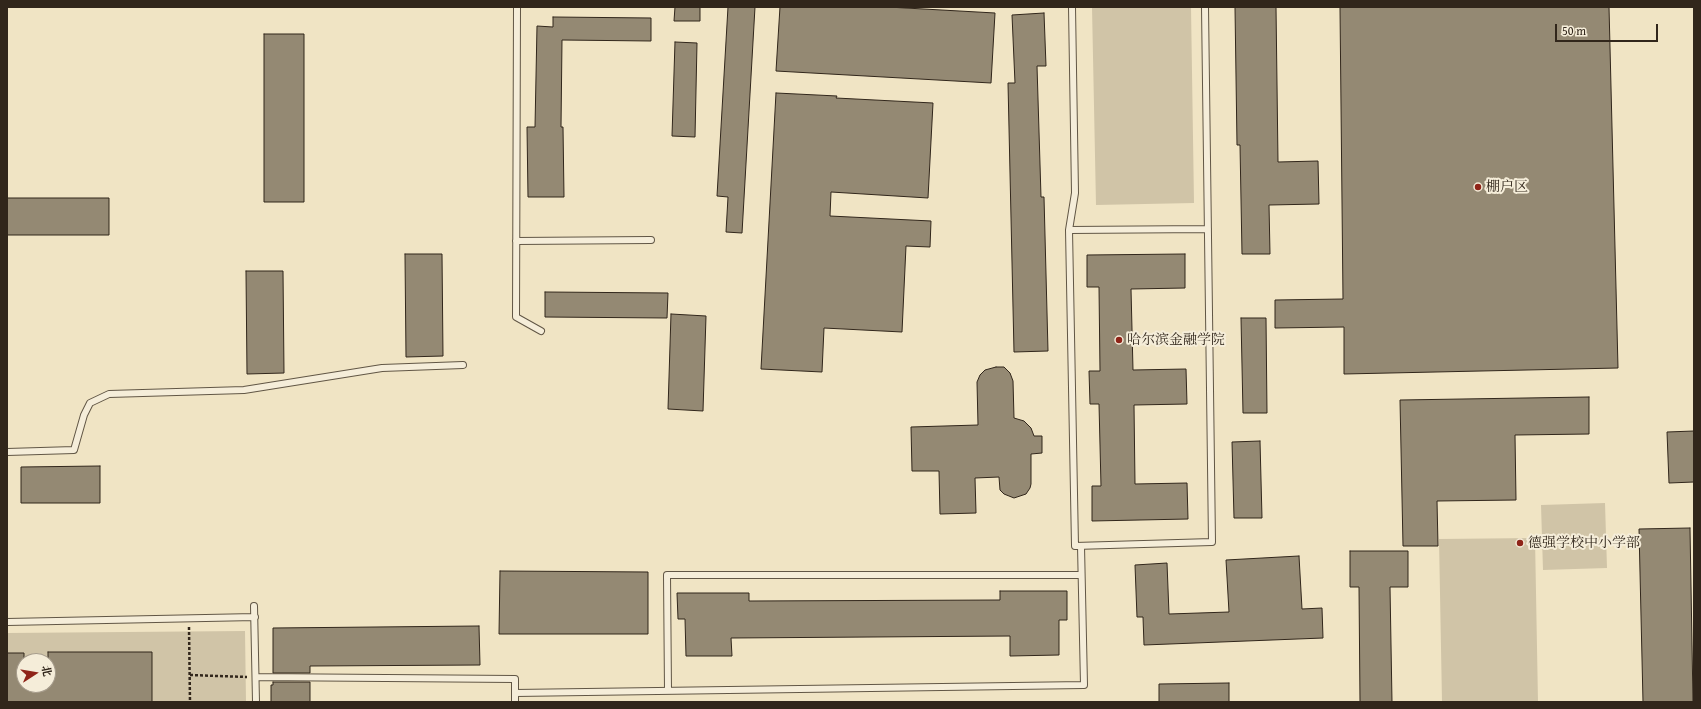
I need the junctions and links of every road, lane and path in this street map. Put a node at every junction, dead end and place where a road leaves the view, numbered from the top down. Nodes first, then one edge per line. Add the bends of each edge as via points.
1 (517, 7) edge
2 (1072, 7) edge
3 (1205, 7) edge
4 (1208, 229) junction
5 (1069, 230) junction
6 (651, 240) dead end
7 (516, 241) junction
8 (541, 331) dead end
9 (463, 365) dead end
10 (7, 452) edge
11 (1081, 546) junction
12 (1081, 575) junction
13 (254, 606) dead end
14 (255, 617) junction
15 (189, 618) junction
16 (7, 622) edge
17 (190, 675) junction
18 (256, 677) junction
19 (668, 691) junction
20 (515, 693) junction
21 (190, 702) edge
22 (256, 702) edge
23 (515, 702) edge

1 - 7 lane
2 - 5 lane via 1076,193
3 - 4 lane
4 - 5 lane
4 - 11 lane via 1212,542
5 - 11 lane via 1075,546
6 - 7 lane
7 - 8 lane via 516,317
9 - 10 lane via 382,368 244,390 109,394 90,403 74,450
11 - 12 lane
12 - 19 lane via 1084,685
12 - 19 lane via 667,575
13 - 14 lane
14 - 15 lane
14 - 18 lane
15 - 16 lane
15 - 17 path
17 - 18 path
17 - 21 path
18 - 20 lane via 515,679
18 - 22 lane
19 - 20 lane
20 - 23 lane

